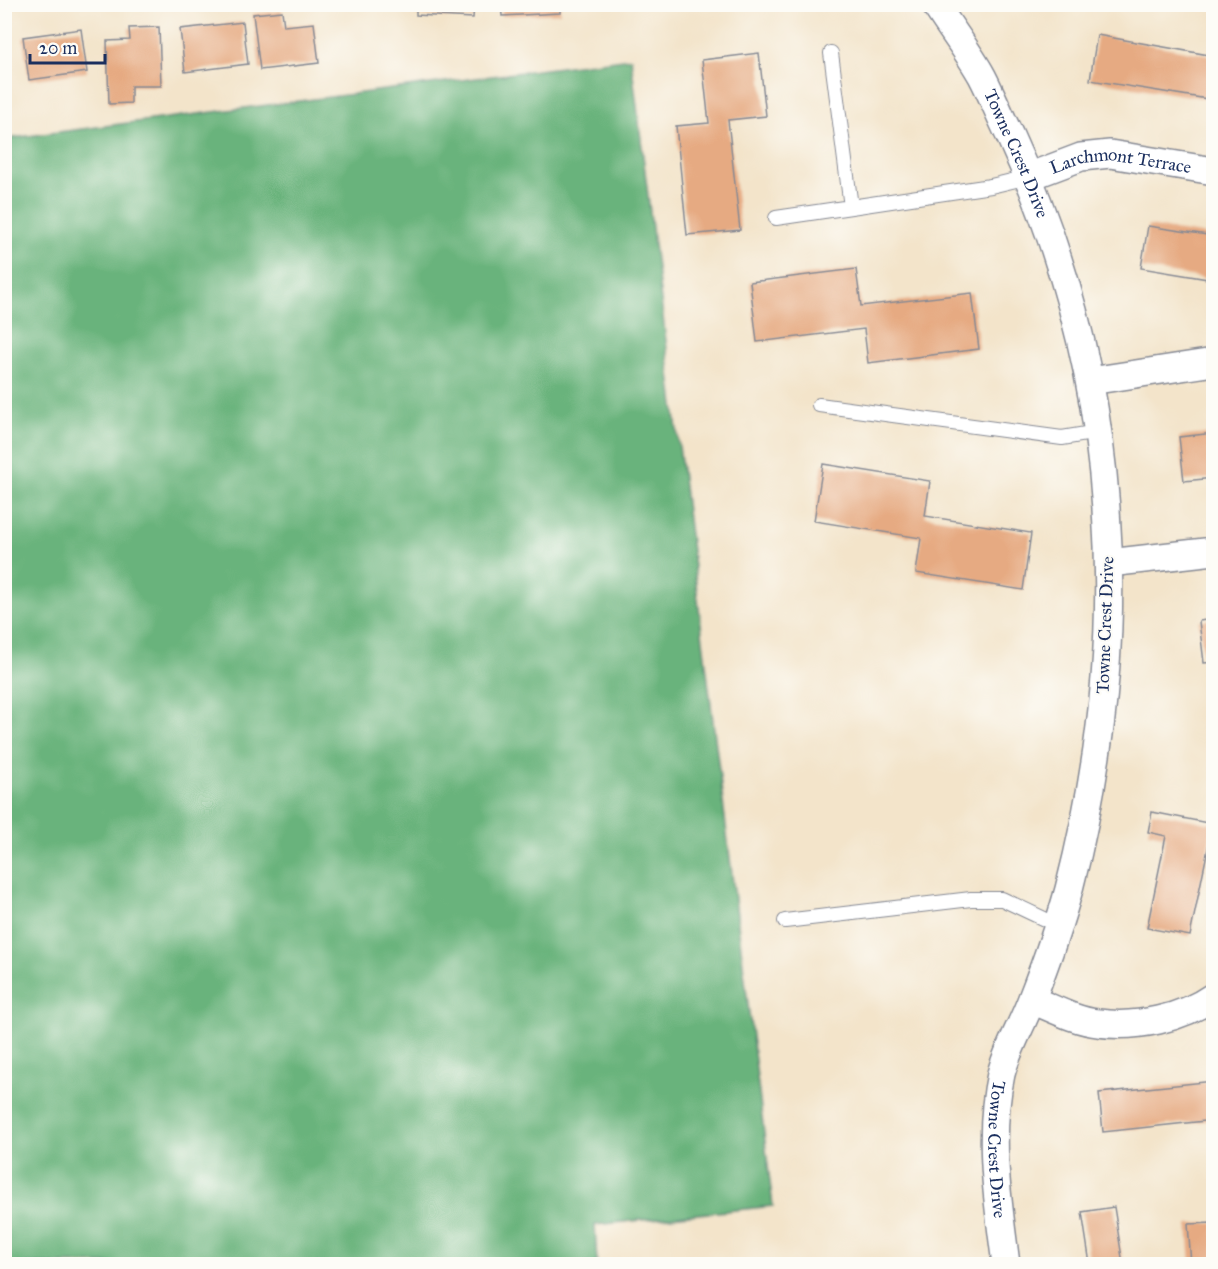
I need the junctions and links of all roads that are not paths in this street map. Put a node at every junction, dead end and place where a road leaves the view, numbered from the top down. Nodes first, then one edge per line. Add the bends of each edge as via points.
1 (935, 4) edge
2 (831, 53) dead end
3 (1214, 171) edge
4 (1028, 177) junction
5 (851, 207) junction
6 (776, 218) dead end
7 (1214, 362) edge
8 (1090, 381) junction
9 (819, 405) dead end
10 (1098, 432) junction
11 (1214, 551) edge
12 (1109, 563) junction
13 (785, 921) dead end
14 (1057, 925) junction
15 (1214, 996) edge
16 (1032, 1000) junction
17 (1006, 1264) edge

1 - 4 street, Towne Crest Drive via 982,76
2 - 5 lane
3 - 4 street, Larchmont Terrace via 1110,154 1081,157
4 - 5 lane
4 - 8 street, Towne Crest Drive via 1065,278
5 - 6 lane
7 - 8 street
8 - 10 street, Towne Crest Drive
9 - 10 lane via 1062,438
10 - 12 street, Towne Crest Drive
11 - 12 street
12 - 14 street, Towne Crest Drive via 1107,672 1092,787
13 - 14 lane via 971,899 1002,899
14 - 16 street, Towne Crest Drive
15 - 16 street via 1197,1007 1144,1024 1096,1023
16 - 17 street, Towne Crest Drive via 1001,1073 994,1135

